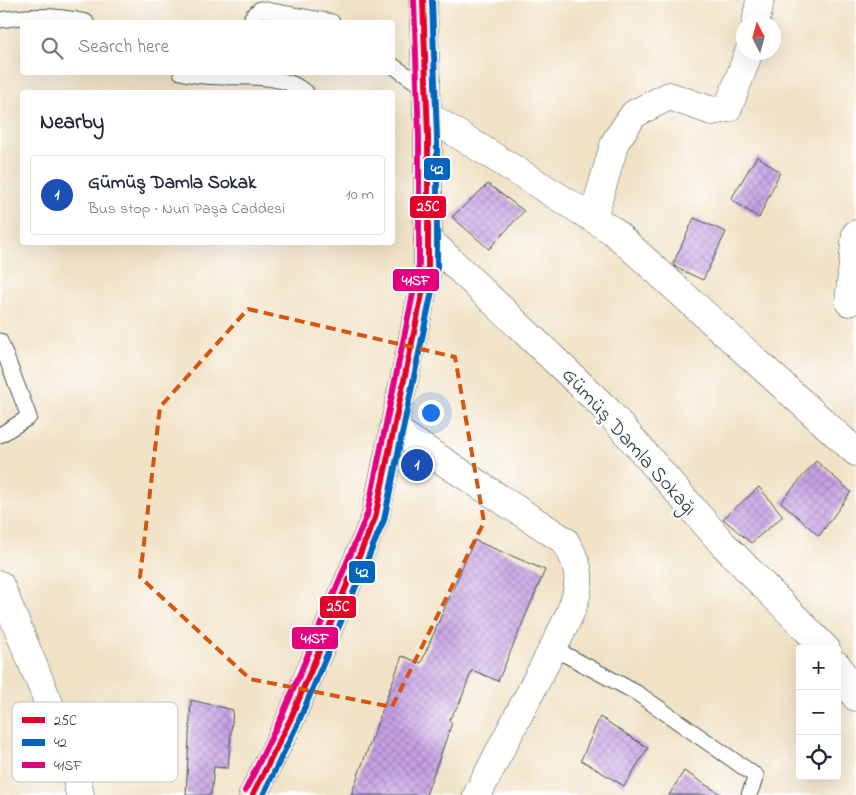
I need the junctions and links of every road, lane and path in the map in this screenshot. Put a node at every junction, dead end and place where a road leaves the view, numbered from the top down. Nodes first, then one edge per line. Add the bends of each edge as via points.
1 (423, 0) edge
2 (760, 0) edge
3 (757, 15) edge
4 (0, 20) edge
5 (78, 20) edge
6 (253, 20) edge
7 (321, 20) edge
8 (746, 60) edge
9 (395, 68) edge
10 (203, 75) edge
11 (287, 78) edge
12 (303, 90) edge
13 (427, 102) junction
14 (593, 218) junction
15 (856, 234) edge
16 (428, 239) junction
17 (849, 302) dead end
18 (0, 340) edge
19 (394, 429) junction
20 (0, 435) edge
21 (856, 452) edge
22 (0, 585) edge
23 (822, 645) edge
24 (552, 648) junction
25 (841, 672) edge
26 (856, 697) edge
27 (48, 702) edge
28 (77, 782) edge
29 (80, 795) edge
30 (253, 795) edge
31 (477, 795) edge
32 (749, 795) edge

1 - 13 street
2 - 3 street
4 - 5 lane via 26,16
6 - 7 lane via 260,9
8 - 14 street via 728,108 712,111 669,96 634,114 615,142
9 - 13 lane
10 - 11 lane
11 - 12 lane
13 - 14 street
13 - 16 street
14 - 21 street via 613,231
15 - 17 street
16 - 19 street via 428,266
16 - 23 street, Gümüş Damla Sokağı via 606,409 723,544
18 - 20 lane via 29,417
19 - 24 street via 564,541 578,568 578,584 575,601
19 - 30 street via 375,518 290,720
22 - 27 street
24 - 31 street
24 - 32 lane via 637,693 756,776
25 - 26 street
28 - 29 street

